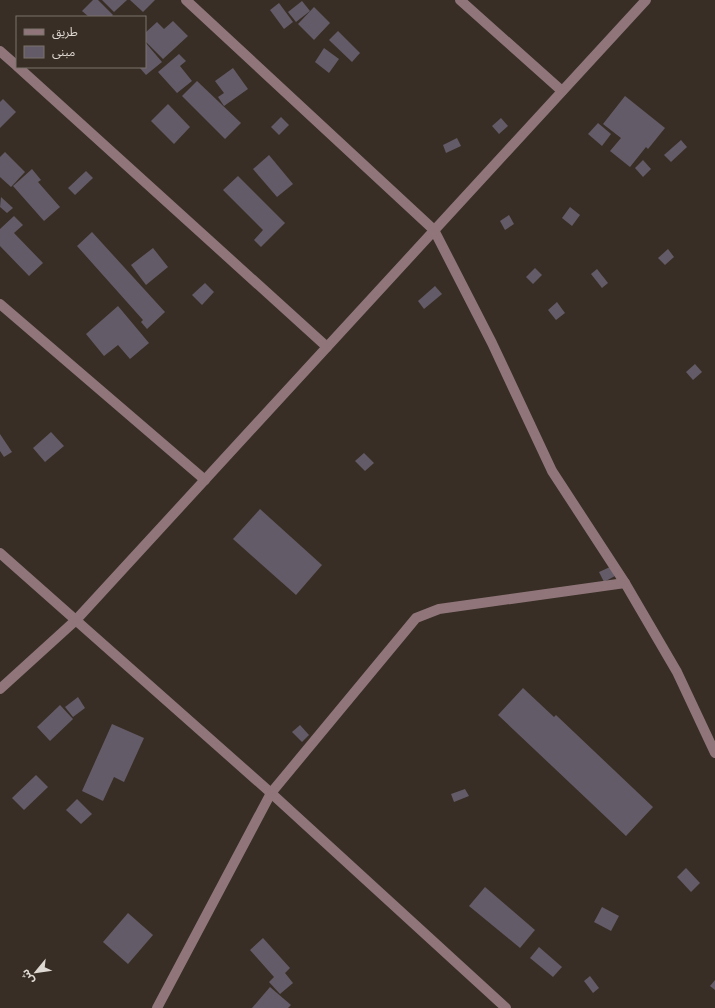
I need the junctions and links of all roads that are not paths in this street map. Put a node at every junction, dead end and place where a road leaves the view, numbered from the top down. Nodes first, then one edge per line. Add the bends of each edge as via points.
1 (186, 0) edge
2 (460, 0) edge
3 (646, 0) edge
4 (0, 51) edge
5 (16, 64) edge
6 (20, 68) edge
7 (562, 92) junction
8 (434, 230) junction
9 (0, 304) edge
10 (327, 347) junction
11 (205, 480) junction
12 (0, 553) edge
13 (625, 584) junction
14 (76, 620) junction
15 (0, 689) edge
16 (715, 753) edge
17 (271, 793) junction
18 (157, 1008) edge
19 (506, 1008) edge

1 - 8 street
2 - 7 street
3 - 7 street
4 - 5 street
6 - 10 street
7 - 8 street
8 - 10 street
8 - 13 street via 492,342 552,471
9 - 11 street
10 - 11 street
11 - 14 street
12 - 14 street
13 - 16 street via 677,672
13 - 17 street via 439,609 416,618
14 - 15 street
14 - 17 street
17 - 18 street
17 - 19 street

